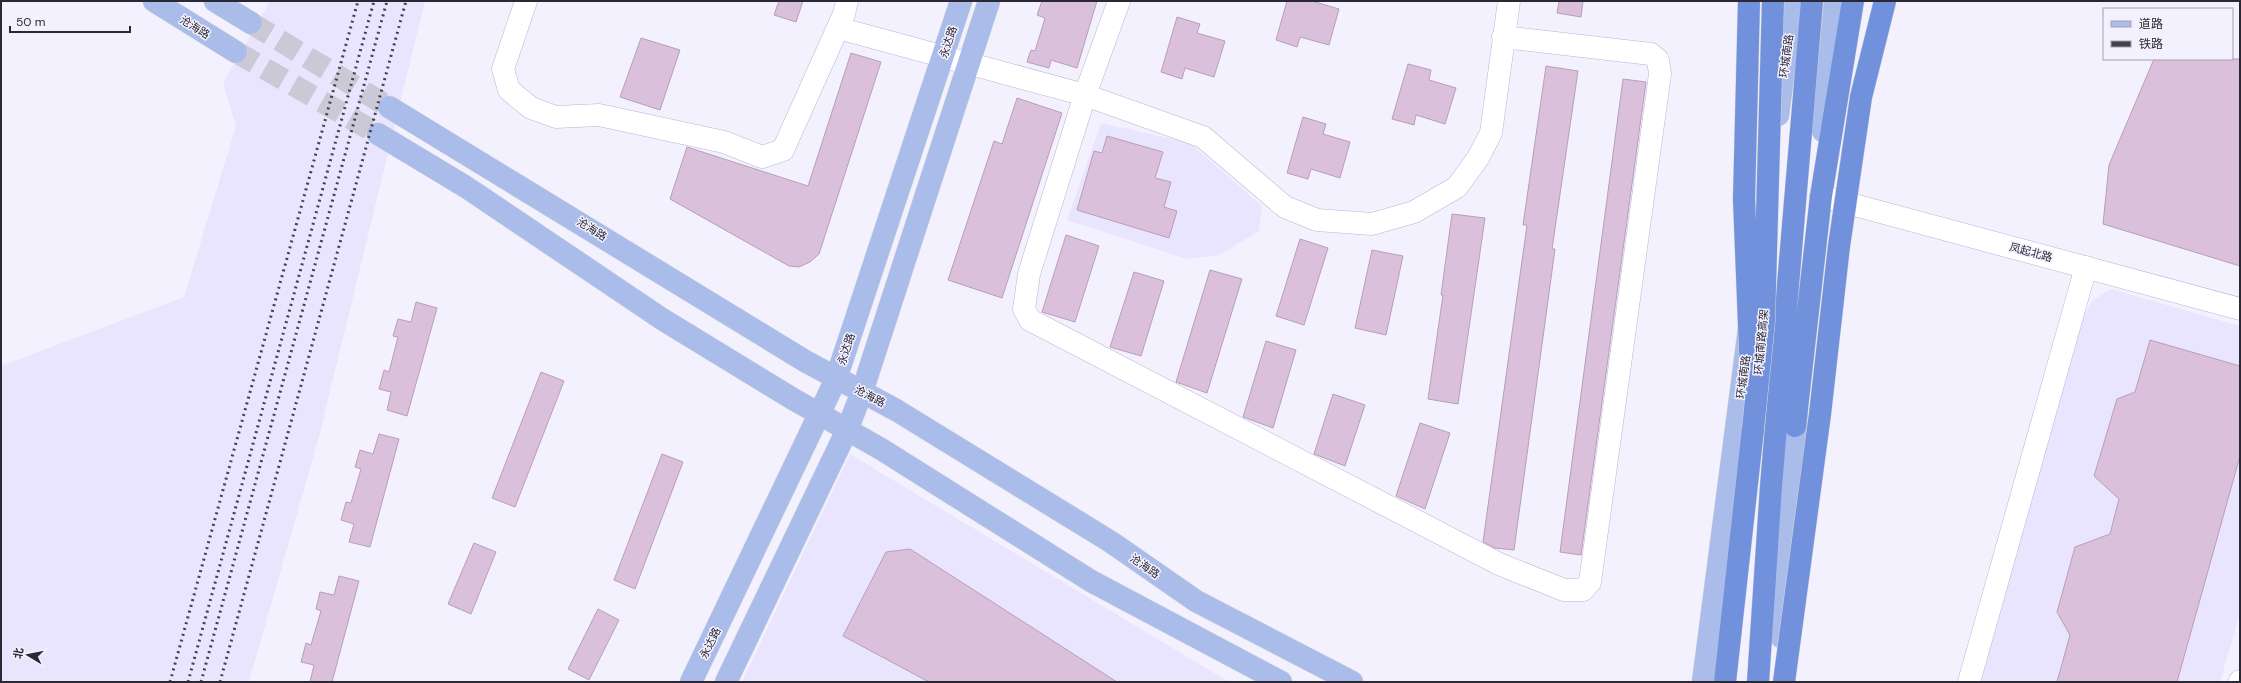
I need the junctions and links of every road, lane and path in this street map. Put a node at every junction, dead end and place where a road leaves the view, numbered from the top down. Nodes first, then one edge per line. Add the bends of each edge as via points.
1 (154, 1) edge
2 (215, 1) edge
3 (526, 1) edge
4 (847, 1) edge
5 (961, 1) edge
6 (989, 1) edge
7 (1119, 1) edge
8 (1508, 1) edge
9 (1749, 1) edge
10 (1773, 1) edge
11 (1781, 1) edge
12 (1793, 1) edge
13 (1812, 1) edge
14 (1835, 1) edge
15 (1853, 1) edge
16 (1885, 1) edge
17 (251, 23) tunnel mouth
18 (838, 28) junction
19 (1503, 37) junction
20 (236, 52) tunnel mouth
21 (943, 56) junction
22 (969, 63) junction
23 (1085, 95) junction
24 (389, 107) tunnel mouth
25 (378, 134) tunnel mouth
26 (1821, 196) junction
27 (2086, 267) junction
28 (2240, 309) edge
29 (836, 379) junction
30 (862, 392) junction
31 (819, 414) junction
32 (1795, 426) junction
33 (847, 430) junction
34 (1744, 430) junction
35 (691, 682) edge
36 (726, 682) edge
37 (1282, 682) edge
38 (1352, 682) edge
39 (1703, 682) edge
40 (1725, 682) edge
41 (1758, 682) edge
42 (1778, 682) edge
43 (1784, 682) edge
44 (1969, 682) edge

1 - 20 main road, 沧海路
2 - 17 main road
3 - 18 street via 503,69 509,90 531,108 556,117 599,115 724,142 762,157 783,150
4 - 18 street
5 - 21 main road, 永达路
6 - 22 main road
7 - 23 street
8 - 19 street
9 - 34 highway, bridge via 1744,199
10 - 34 highway, 环城南路高架, bridge via 1764,321
11 - 34 main road
12 - 34 main road, 环城南路
13 - 41 highway, 环城南路高架 via 1771,486
14 - 32 main road
15 - 26 highway
16 - 43 highway, bridge via 1862,97 1839,246 1820,414
18 - 21 street
19 - 23 street via 1491,133 1478,158 1457,186 1414,212 1372,224 1317,220 1285,206 1203,138
19 - 23 street via 1651,54 1658,60 1659,82 1590,582 1583,590 1564,590 1499,564 1030,320 1024,309 1030,274
21 - 22 street
21 - 29 main road, 永达路
22 - 23 street
22 - 30 main road
24 - 29 main road, 沧海路
25 - 31 main road via 466,188 662,319
26 - 27 street, 凤起北路
26 - 32 highway
27 - 28 street, 凤起北路
27 - 44 street
29 - 30 main road, 沧海路
29 - 31 main road, 永达路
30 - 33 main road
30 - 38 main road, 沧海路 via 896,410 1111,542 1196,601
31 - 33 main road
31 - 35 main road, 永达路
32 - 42 main road
33 - 36 main road
33 - 37 main road via 1091,581
34 - 39 main road, 环城南路
34 - 40 highway, 环城南路高架

